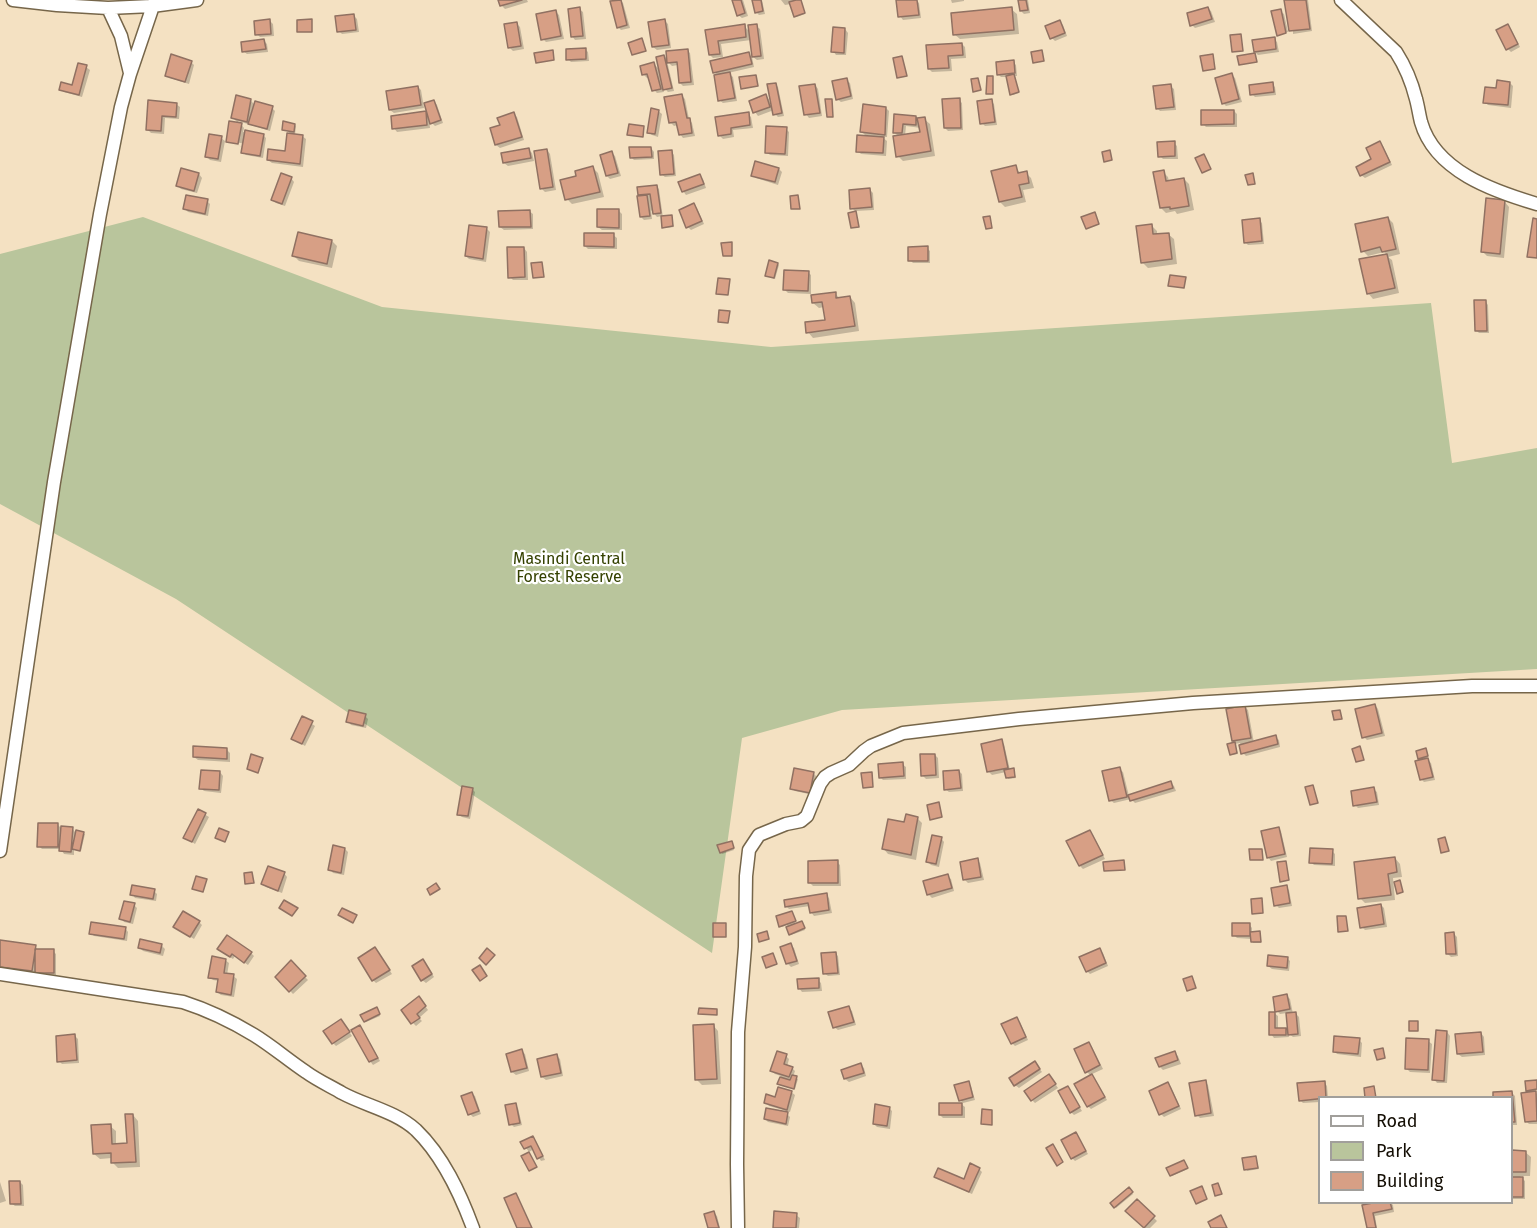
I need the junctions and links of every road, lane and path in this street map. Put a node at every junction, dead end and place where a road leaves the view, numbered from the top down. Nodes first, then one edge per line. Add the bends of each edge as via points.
1 (13, 0) edge
2 (197, 0) edge
3 (1341, 0) edge
4 (154, 3) edge
5 (108, 8) junction
6 (130, 74) junction
7 (1537, 204) edge
8 (1537, 686) edge
9 (0, 851) edge
10 (0, 974) edge
11 (473, 1228) edge
12 (738, 1228) edge

1 - 5 street
2 - 4 street
3 - 7 street via 1400,58 1411,81 1425,134 1438,153 1478,183
4 - 5 street
4 - 6 street
5 - 6 street via 121,36
6 - 9 street via 100,214 54,482
8 - 12 street via 1472,686 1193,703 903,733 871,746 849,765 825,777 807,816 759,835 749,850 738,1032
10 - 11 street via 183,1002 252,1034 308,1074 414,1128 448,1172

